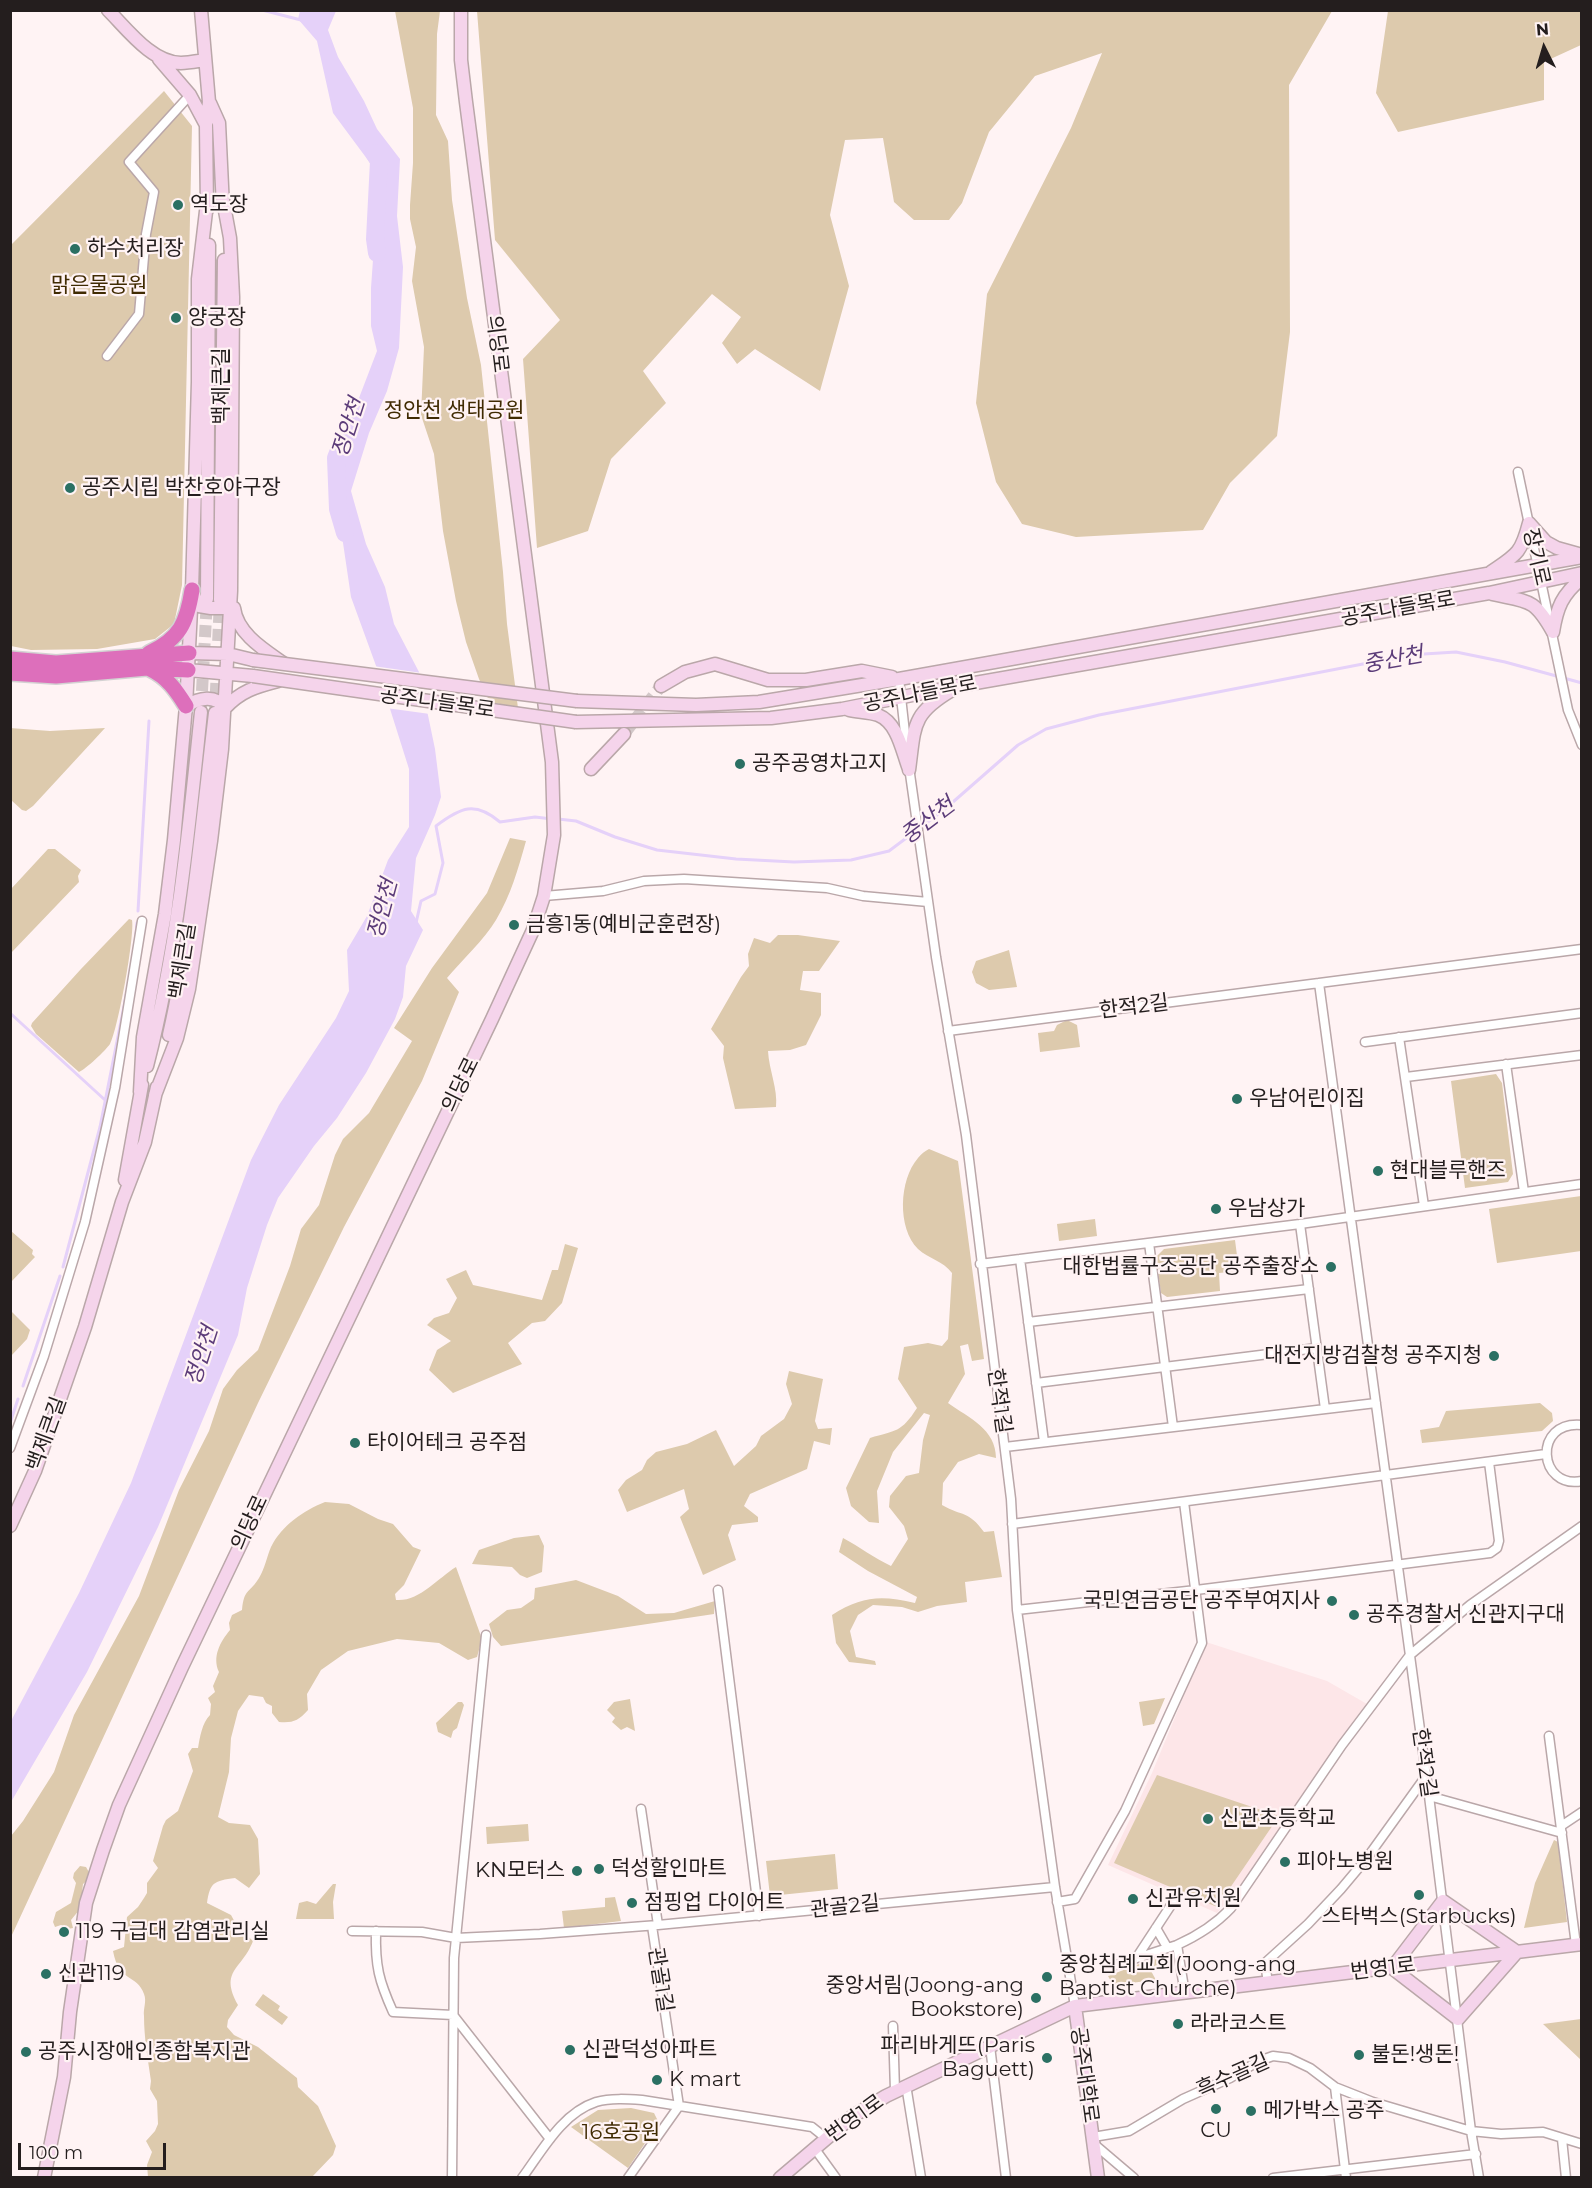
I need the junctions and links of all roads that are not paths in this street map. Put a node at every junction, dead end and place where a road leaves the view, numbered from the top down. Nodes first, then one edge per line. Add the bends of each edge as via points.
1 (108, 10) edge
2 (201, 10) edge
3 (461, 10) edge
4 (152, 52) junction
5 (205, 60) junction
6 (190, 95) junction
7 (209, 102) junction
8 (206, 125) junction
9 (223, 200) junction
10 (207, 203) junction
11 (107, 356) dead end
12 (1518, 472) dead end
13 (1528, 524) junction
14 (1581, 556) edge
15 (1539, 566) junction
16 (1581, 573) edge
17 (1486, 575) junction
18 (1581, 578) edge
19 (1542, 582) junction
20 (192, 590) junction
21 (231, 591) junction
22 (1489, 593) junction
23 (207, 599) tunnel mouth
24 (220, 600) tunnel mouth
25 (1554, 637) junction
26 (189, 652) junction
27 (228, 654) junction
28 (10, 659) edge
29 (146, 661) junction
30 (283, 663) junction
31 (188, 670) junction
32 (10, 673) edge
33 (227, 674) junction
34 (899, 679) junction
35 (252, 682) junction
36 (662, 686) tunnel mouth
37 (958, 686) junction
38 (901, 697) junction
39 (193, 709) junction
40 (842, 709) junction
41 (220, 711) junction
42 (624, 734) tunnel mouth
43 (1581, 745) edge
44 (591, 769) dead end
45 (909, 770) junction
46 (544, 896) junction
47 (928, 902) junction
48 (142, 921) dead end
49 (1581, 949) edge
50 (1319, 983) junction
51 (1581, 1013) edge
52 (948, 1030) junction
53 (1400, 1037) junction
54 (1365, 1042) dead end
55 (1581, 1055) edge
56 (1506, 1064) junction
57 (1406, 1077) junction
58 (1581, 1184) edge
59 (1524, 1192) junction
60 (122, 1202) junction
61 (1424, 1206) junction
62 (1351, 1216) junction
63 (1300, 1224) junction
64 (1149, 1243) junction
65 (1020, 1259) junction
66 (980, 1264) junction
67 (1309, 1289) junction
68 (1157, 1306) junction
69 (1028, 1322) junction
70 (1317, 1348) junction
71 (1165, 1367) junction
72 (1036, 1383) junction
73 (1376, 1403) junction
74 (1325, 1409) junction
75 (1581, 1425) edge
76 (1173, 1427) junction
77 (1044, 1442) junction
78 (1005, 1447) junction
79 (10, 1448) edge
80 (1546, 1454) junction
81 (1489, 1462) junction
82 (1385, 1476) junction
83 (1581, 1481) edge
84 (1184, 1502) junction
85 (1012, 1524) junction
86 (10, 1526) edge
87 (1581, 1526) edge
88 (1397, 1565) junction
89 (718, 1590) dead end
90 (1196, 1590) junction
91 (1017, 1610) junction
92 (486, 1635) dead end
93 (1410, 1655) junction
94 (1549, 1736) dead end
95 (1426, 1776) junction
96 (1429, 1796) junction
97 (641, 1809) dead end
98 (1581, 1812) edge
99 (1561, 1830) junction
100 (1055, 1887) junction
101 (1175, 1899) dead end
102 (1443, 1901) junction
103 (1058, 1902) junction
104 (759, 1916) junction
105 (655, 1925) junction
106 (1156, 1928) junction
107 (352, 1931) dead end
108 (376, 1931) junction
109 (456, 1938) junction
110 (1579, 1945) edge
111 (1172, 1946) junction
112 (1517, 1952) junction
113 (1137, 1957) junction
114 (1451, 1960) junction
115 (1106, 1968) dead end
116 (1392, 1968) junction
117 (1268, 1983) junction
118 (1185, 1994) junction
119 (1075, 2006) junction
120 (453, 2015) junction
121 (1458, 2019) junction
122 (893, 2026) dead end
123 (990, 2046) junction
124 (1335, 2087) junction
125 (901, 2088) junction
126 (679, 2106) junction
127 (1472, 2131) junction
128 (550, 2139) junction
129 (827, 2139) junction
130 (1562, 2139) junction
131 (1093, 2140) junction
132 (1581, 2144) edge
133 (815, 2149) junction
134 (1476, 2154) junction
135 (1345, 2173) edge
136 (44, 2178) edge
137 (452, 2178) edge
138 (522, 2178) edge
139 (628, 2178) edge
140 (780, 2178) edge
141 (836, 2178) edge
142 (921, 2178) edge
143 (1006, 2178) edge
144 (1098, 2178) edge
145 (1134, 2178) edge
146 (1273, 2178) edge
147 (1479, 2178) edge
148 (1566, 2178) edge

1 - 4 main road
2 - 5 main road, 백제큰길
3 - 46 main road, 의당로 via 466,102 554,785 554,835
4 - 5 main road via 179,63
4 - 6 main road
5 - 7 main road, 백제큰길
6 - 8 main road
6 - 11 street via 129,162 154,192 139,314
7 - 8 main road, 백제큰길
7 - 9 main road, 백제큰길 via 219,123
8 - 10 main road, 백제큰길
9 - 21 main road via 230,238 233,297
9 - 24 main road, 백제큰길
10 - 20 main road, 백제큰길 via 198,279
10 - 23 main road, 백제큰길
12 - 13 street, 장기로
13 - 14 main road via 1546,542
13 - 15 street, 장기로
13 - 17 main road via 1519,551
14 - 15 main road, 공주나들목로
15 - 17 main road, 공주나들목로
15 - 19 street, 장기로
16 - 19 main road, 공주나들목로
17 - 34 main road, 공주나들목로
18 - 25 main road via 1559,603
19 - 22 main road, 공주나들목로
19 - 25 street, 장기로
20 - 21 main road via 199,606 216,609 225,608
20 - 26 main road, 백제큰길
20 - 29 highway via 189,612 181,629
21 - 27 main road, 백제큰길
21 - 30 main road via 235,618 254,643
22 - 25 main road via 1538,607
22 - 37 main road, 공주나들목로
25 - 43 street, 장기로 via 1568,711
26 - 27 main road, 공주나들목로
26 - 29 highway
26 - 31 main road, 백제큰길
27 - 30 main road, 공주나들목로, bridge
27 - 33 main road, 백제큰길
28 - 29 highway via 56,663
29 - 31 highway
29 - 32 highway via 56,676
29 - 39 highway
30 - 34 main road, 공주나들목로, bridge via 577,701 696,705 759,702
31 - 33 main road, 공주나들목로
31 - 39 main road, 백제큰길
33 - 35 main road, 공주나들목로
33 - 41 main road, 백제큰길
34 - 36 main road via 862,670 806,680 768,680 715,664 685,672
34 - 38 street, 한적1길
35 - 40 main road, 공주나들목로, bridge via 278,681 576,722 771,718
35 - 41 main road
37 - 38 main road, 공주나들목로
37 - 45 main road via 920,715
38 - 40 main road, 공주나들목로
38 - 45 street, 한적1길
39 - 41 main road via 196,700 211,699 220,702
39 - 60 main road, 백제큰길
40 - 45 main road via 877,714 888,722
41 - 60 main road, 백제큰길 via 175,1009 145,1143
42 - 44 main road
45 - 47 street, 한적1길
46 - 47 street via 684,879 827,888
46 - 136 main road, 의당로 via 533,930 492,1019 119,1805 86,1903 64,2077
47 - 52 street, 한적1길
48 - 79 street via 115,1088 85,1222 44,1356
49 - 50 street, 한적2길
50 - 52 street, 한적2길
50 - 62 street, 한적2길
51 - 53 street
52 - 66 street, 한적1길 via 966,1135
53 - 54 street
53 - 57 street
55 - 56 street
56 - 57 street
56 - 59 street
57 - 61 street
58 - 59 street
59 - 61 street
60 - 86 main road, 백제큰길 via 86,1327 35,1470
61 - 62 street
62 - 63 street
62 - 73 street, 한적2길
63 - 64 street
63 - 67 street
64 - 65 street
64 - 68 street
65 - 66 street
65 - 69 street
66 - 78 street, 한적1길
67 - 68 street
67 - 70 street
68 - 69 street
68 - 71 street
69 - 72 street
70 - 71 street
70 - 74 street
71 - 72 street
71 - 76 street
72 - 77 street
73 - 74 street
73 - 82 street, 한적2길
74 - 76 street
75 - 80 street via 1556,1431
76 - 77 street
77 - 78 street
78 - 85 street, 한적1길
80 - 81 street
80 - 83 street via 1552,1472 1559,1478
81 - 82 street
81 - 88 street via 1497,1548 1490,1553
82 - 84 street
82 - 88 street, 한적2길
84 - 85 street
84 - 90 street
85 - 91 street, 한적1길
87 - 93 street via 1470,1605
88 - 90 street
88 - 93 street, 한적2길
89 - 104 street
90 - 91 street
90 - 103 street via 1202,1643 1175,1707 1125,1811 1075,1899
91 - 100 street, 한적1길
92 - 109 street
93 - 95 street, 한적2길
93 - 111 street via 1342,1745 1231,1908 1207,1929
94 - 99 street
95 - 96 street, 한적2길
95 - 117 street via 1341,1889 1265,1963
96 - 99 street
96 - 102 street, 한적2길
97 - 105 street, 관골1길
98 - 99 street
99 - 110 street
100 - 103 street, 한적1길
100 - 104 street, 관골2길
101 - 106 street
102 - 112 main road
102 - 114 street, 한적2길
102 - 116 main road
103 - 119 street, 한적1길
104 - 105 street, 관골2길
105 - 109 street, 관골2길
105 - 126 street, 관골1길
106 - 111 street
106 - 113 street
107 - 108 street, 관골2길
108 - 109 street, 관골2길 via 422,1932
108 - 120 street via 375,1958 393,2012
109 - 120 street
110 - 112 main road, 번영1로
111 - 113 street
111 - 118 street
112 - 114 main road, 번영1로
112 - 121 main road
113 - 115 street
114 - 116 main road, 번영1로
114 - 121 street, 한적2길
116 - 117 main road, 번영1로
116 - 121 main road
117 - 118 main road, 번영1로
118 - 119 main road, 번영1로
119 - 123 main road, 번영1로
119 - 131 main road, 공주대학로
120 - 128 street
120 - 137 street
121 - 127 street, 한적2길
122 - 125 street, 번영1로
123 - 125 main road, 번영1로
123 - 143 street
124 - 127 street, 흑수골길
124 - 131 street, 흑수골길 via 1310,2068 1289,2058 1273,2056 1183,2099 1129,2131
124 - 135 street
125 - 129 main road, 번영1로 via 853,2116
125 - 142 street, 번영1로
126 - 128 street via 642,2100 595,2102 563,2124
126 - 129 street via 812,2127
126 - 139 street
127 - 130 street, 흑수골길 via 1543,2132
127 - 134 street, 한적2길
128 - 138 street
129 - 133 main road, 번영1로
130 - 132 street, 흑수골길
130 - 148 street
131 - 144 main road, 공주대학로
131 - 145 street, 공주대학로
133 - 140 main road, 번영1로
133 - 141 street, 번영1로
134 - 135 street
134 - 147 street, 한적2길
135 - 146 street

